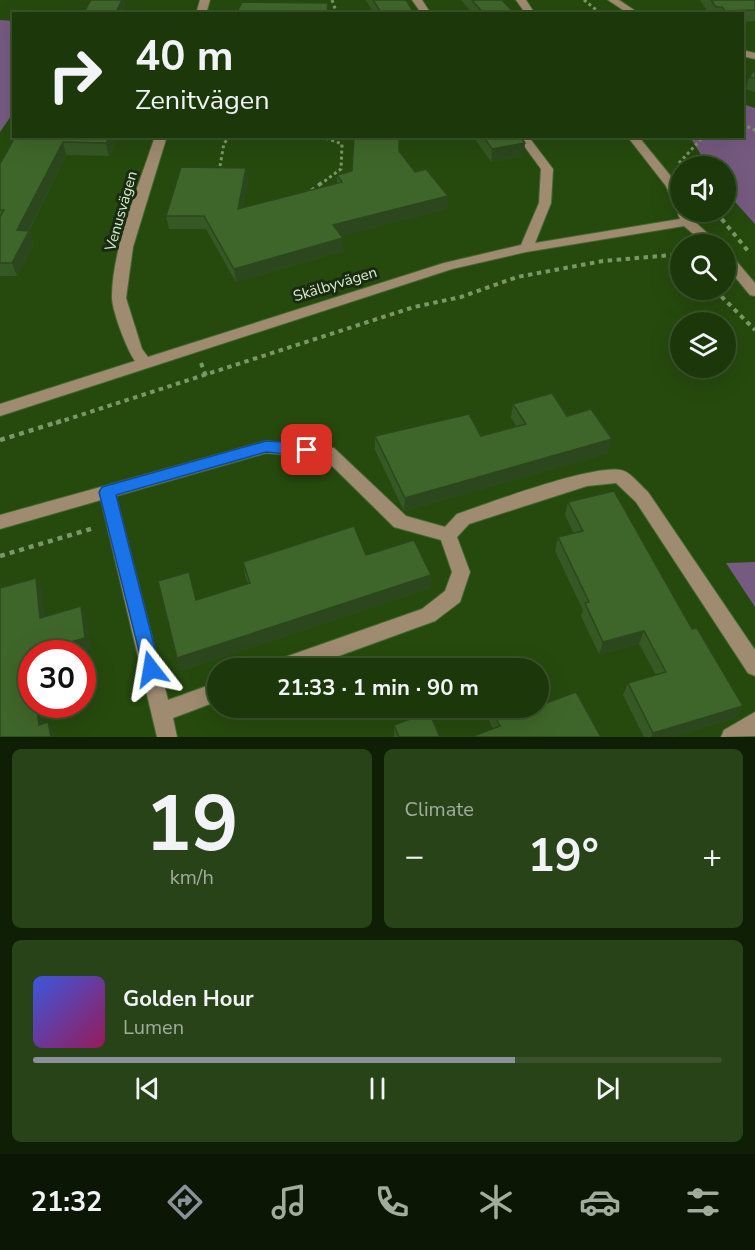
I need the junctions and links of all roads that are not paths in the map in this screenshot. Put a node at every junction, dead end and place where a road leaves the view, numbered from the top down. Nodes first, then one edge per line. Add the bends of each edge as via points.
1 (613, 0) edge
2 (633, 12) edge
3 (160, 138) edge
4 (524, 138) edge
5 (634, 138) edge
6 (670, 182) edge
7 (670, 220) edge
8 (690, 222) edge
9 (702, 234) edge
10 (526, 248) junction
11 (736, 270) edge
12 (755, 292) edge
13 (144, 362) junction
14 (0, 410) edge
15 (107, 492) junction
16 (0, 522) edge
17 (448, 535) junction
18 (309, 658) edge
19 (755, 667) edge
20 (207, 695) edge
21 (162, 712) junction
22 (755, 722) edge
23 (167, 737) edge
24 (731, 737) edge

1 - 2 street
3 - 13 street, Venusvägen via 126,247 119,298 135,350
4 - 10 street via 547,169 545,203
5 - 6 street
7 - 10 street, Skälbyvägen
8 - 9 street
10 - 13 street, Skälbyvägen via 449,266
11 - 12 street
13 - 14 street, Skälbyvägen
15 - 16 street
15 - 17 street via 266,447 328,452 400,522
15 - 21 street
17 - 18 street via 461,572 453,596 428,615
17 - 19 street via 463,519 587,478 620,476 642,497
20 - 21 street
21 - 23 street
22 - 24 street

